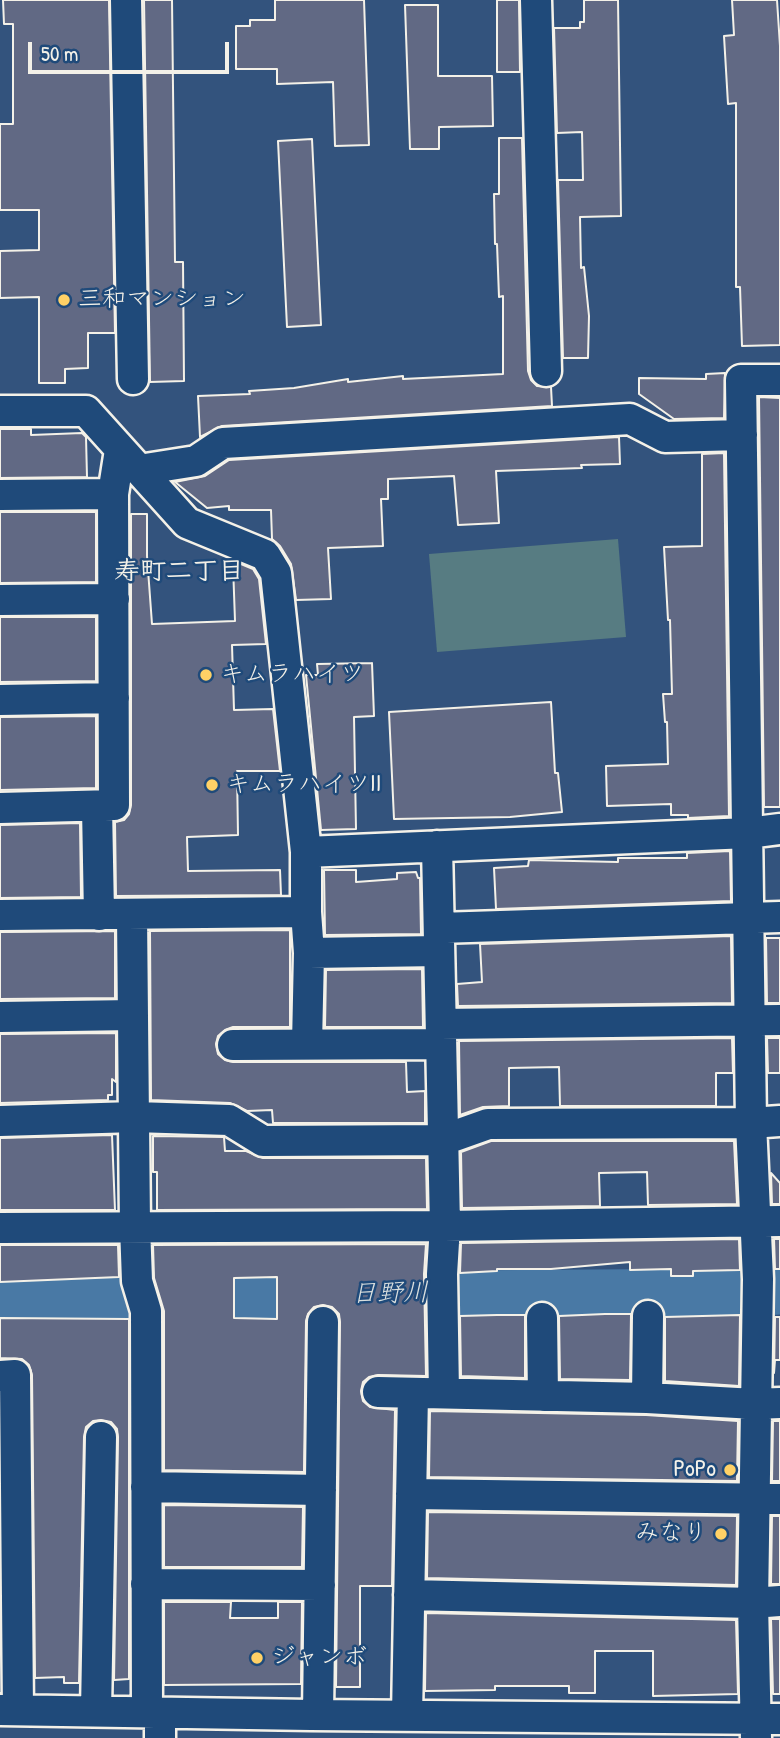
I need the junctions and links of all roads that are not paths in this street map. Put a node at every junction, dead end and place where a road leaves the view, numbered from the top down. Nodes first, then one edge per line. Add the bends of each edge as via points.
1 (126, 0) edge
2 (536, 0) edge
3 (546, 371) dead end
4 (133, 379) dead end
5 (780, 380) edge
6 (0, 411) edge
7 (742, 435) junction
8 (129, 460) junction
9 (0, 495) edge
10 (113, 495) junction
11 (114, 599) junction
12 (0, 600) edge
13 (114, 698) junction
14 (0, 700) edge
15 (97, 807) junction
16 (0, 808) edge
17 (780, 828) edge
18 (748, 832) junction
19 (437, 846) junction
20 (306, 852) junction
21 (306, 912) junction
22 (0, 915) edge
23 (99, 915) junction
24 (132, 915) junction
25 (780, 918) edge
26 (749, 919) junction
27 (439, 940) junction
28 (309, 953) junction
29 (134, 1015) junction
30 (0, 1017) edge
31 (780, 1020) edge
32 (750, 1021) junction
33 (441, 1034) junction
34 (307, 1044) junction
35 (233, 1045) dead end
36 (135, 1116) junction
37 (0, 1121) edge
38 (765, 1122) edge
39 (443, 1140) junction
40 (767, 1221) edge
41 (135, 1226) junction
42 (445, 1226) junction
43 (0, 1228) edge
44 (648, 1316) dead end
45 (542, 1318) dead end
46 (323, 1322) dead end
47 (0, 1376) edge
48 (377, 1392) dead end
49 (413, 1392) junction
50 (444, 1393) junction
51 (543, 1396) junction
52 (648, 1398) junction
53 (768, 1403) edge
54 (101, 1437) dead end
55 (146, 1487) junction
56 (321, 1490) junction
57 (411, 1494) junction
58 (767, 1499) edge
59 (146, 1584) junction
60 (320, 1584) junction
61 (409, 1595) junction
62 (766, 1602) edge
63 (9, 1710) edge
64 (96, 1712) junction
65 (407, 1716) junction
66 (156, 1721) edge
67 (313, 1723) edge
68 (764, 1726) edge
69 (457, 1727) edge

1 - 4 street
2 - 3 street
5 - 7 street via 741,380
6 - 8 street via 86,411
7 - 8 street via 665,437 630,419 223,443 196,461
7 - 18 street
8 - 10 street
8 - 20 street via 187,523 265,555 276,573
9 - 10 street
10 - 11 street
11 - 12 street
11 - 13 street
13 - 14 street
13 - 15 street via 114,805
15 - 16 street
15 - 23 street
17 - 18 street
18 - 19 street
18 - 26 street
19 - 20 street
19 - 27 street
20 - 21 street
21 - 24 street
21 - 28 street
22 - 23 street
23 - 24 street
24 - 29 street
25 - 26 street
26 - 27 street
26 - 32 street
27 - 28 street
27 - 33 street
28 - 34 street
29 - 30 street
29 - 36 street
31 - 32 street
32 - 33 street
32 - 38 street
33 - 34 street
33 - 39 street
34 - 35 street
36 - 37 street
36 - 39 street via 229,1120 263,1141
36 - 41 street
38 - 39 street via 488,1124
38 - 40 street
39 - 42 street
40 - 42 street
40 - 53 street via 758,1310
41 - 42 street
41 - 43 street
41 - 55 street via 137,1281 146,1311
42 - 50 street
44 - 52 street
45 - 51 street
46 - 56 street
47 - 63 street via 15,1375
48 - 49 street
49 - 50 street
49 - 57 street
50 - 51 street
51 - 52 street
52 - 53 street
53 - 58 street
54 - 64 street
55 - 56 street
55 - 59 street
56 - 60 street
57 - 58 street
57 - 61 street
58 - 62 street
59 - 60 street
59 - 66 street
60 - 67 street
61 - 62 street
61 - 65 street
62 - 68 street
63 - 64 street
64 - 66 street
65 - 67 street
65 - 69 street
66 - 67 street
68 - 69 street

